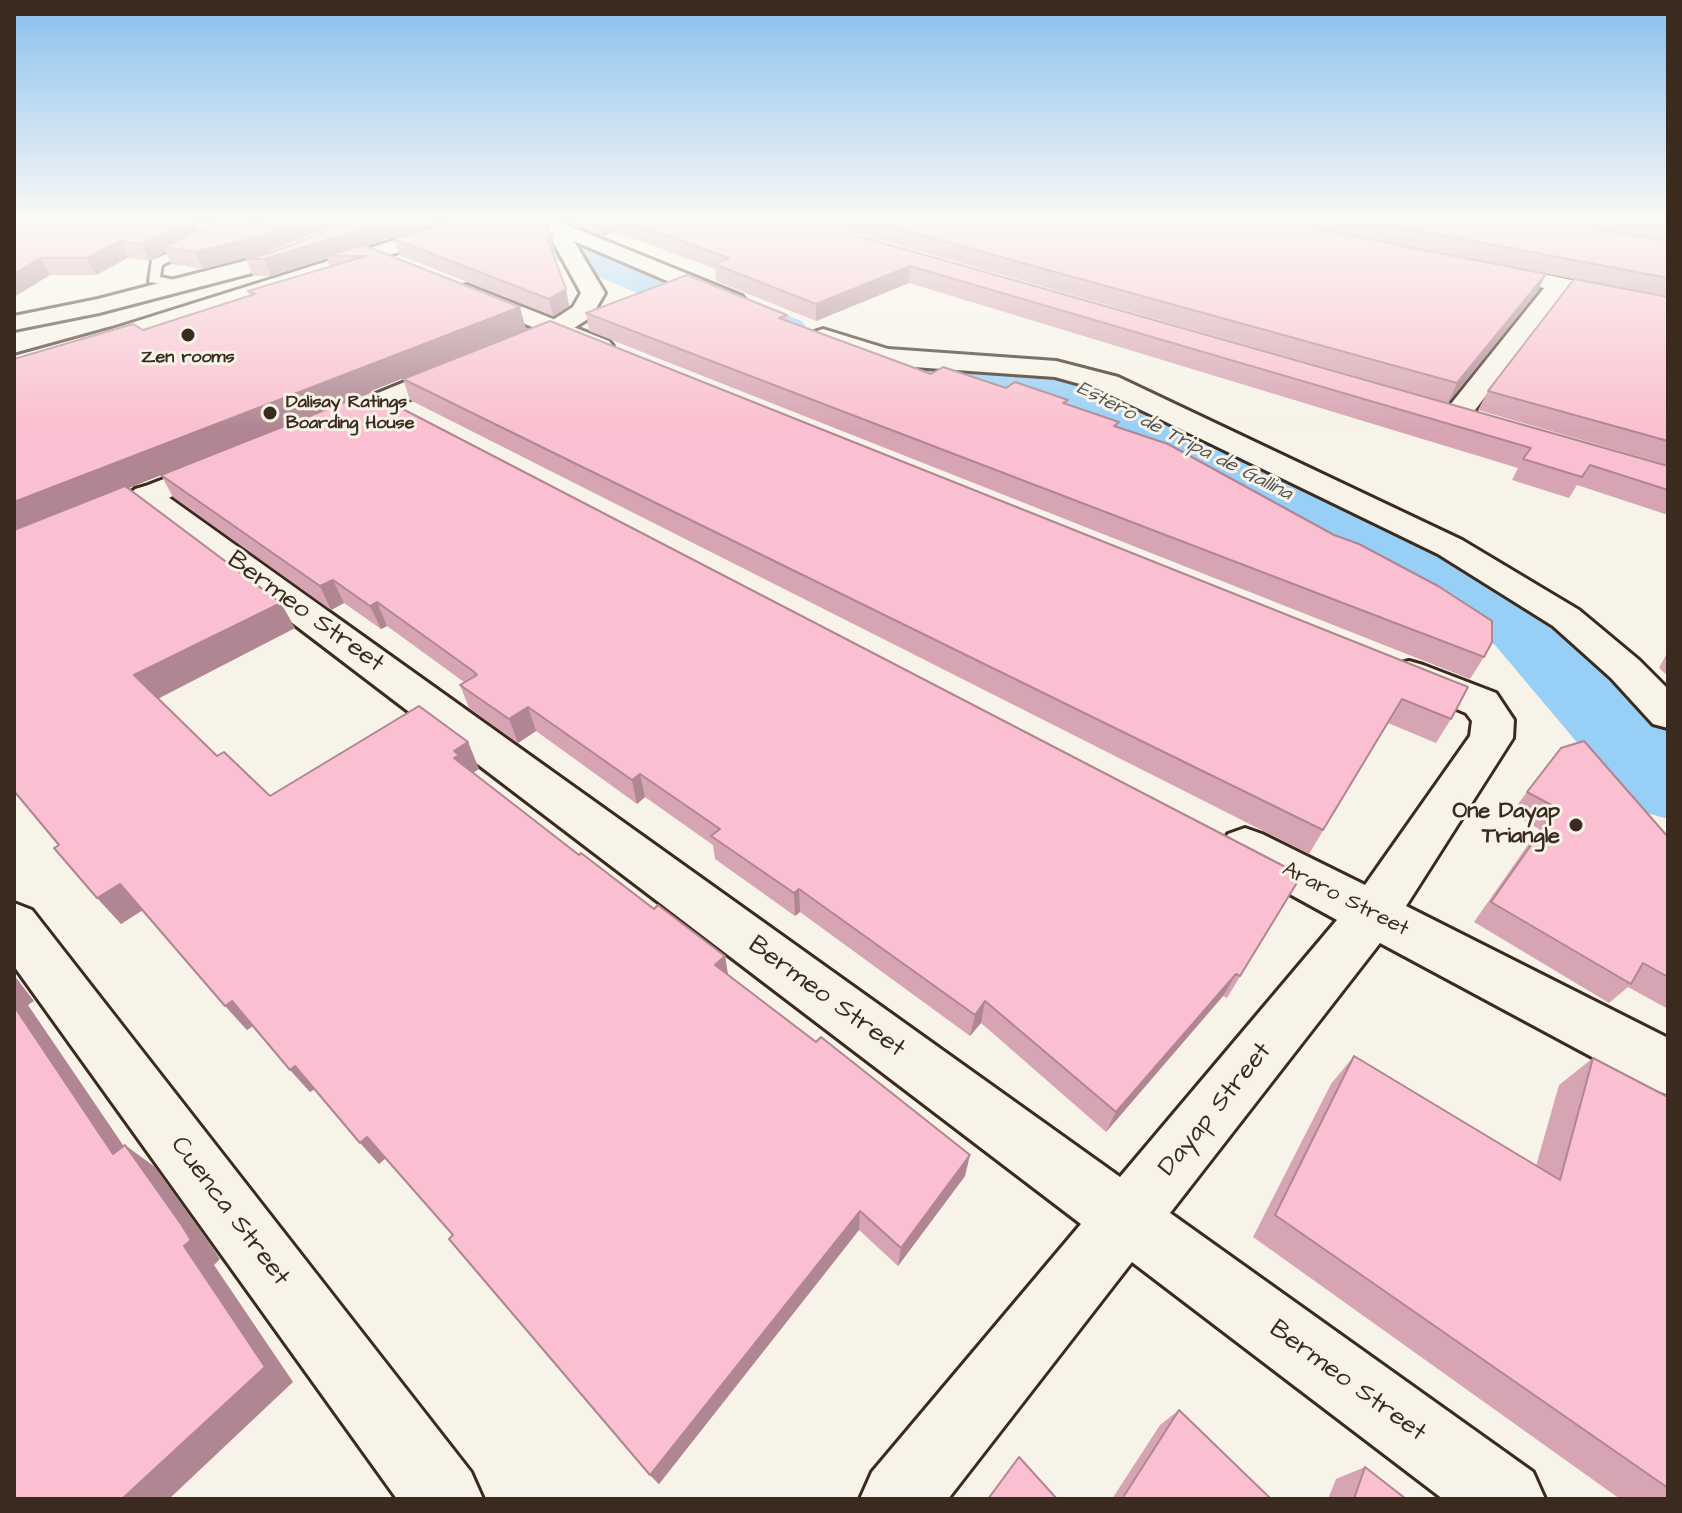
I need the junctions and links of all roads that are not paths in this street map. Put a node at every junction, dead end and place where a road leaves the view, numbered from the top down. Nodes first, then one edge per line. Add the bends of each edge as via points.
1 (165, 289) edge
2 (200, 289) edge
3 (263, 289) edge
4 (458, 289) edge
5 (590, 289) edge
6 (705, 289) edge
7 (1555, 289) edge
8 (1576, 289) edge
9 (1668, 307) edge
10 (754, 309) edge
11 (14, 323) edge
12 (794, 326) edge
13 (557, 328) junction
14 (630, 358) edge
15 (14, 361) edge
16 (383, 401) junction
17 (1426, 407) edge
18 (1456, 416) junction
19 (425, 423) edge
20 (1487, 425) edge
21 (309, 431) edge
22 (250, 454) edge
23 (146, 496) junction
24 (14, 549) edge
25 (1378, 661) edge
26 (1668, 714) edge
27 (1203, 826) edge
28 (1373, 914) junction
29 (14, 925) edge
30 (1668, 1068) edge
31 (1127, 1220) junction
32 (444, 1499) edge
33 (899, 1499) edge
34 (1506, 1499) edge

1 - 11 street
2 - 15 street
3 - 15 street
4 - 13 street
5 - 13 street via 582,312
6 - 10 street
7 - 18 street
8 - 9 street
12 - 26 street via 885,357 1056,369 1108,383 1450,547 1566,618
13 - 14 street
13 - 16 street
16 - 19 street
16 - 21 street
17 - 18 street
18 - 20 street
22 - 23 street
23 - 24 street
23 - 31 street, Bermeo Street
25 - 28 street, Dayap Street via 1481,703 1493,720 1491,738
27 - 28 street, Araro Street
28 - 30 street, Araro Street
28 - 31 street, Dayap Street
29 - 32 street, Cuenca Street
31 - 33 street, Dayap Street
31 - 34 street, Bermeo Street

